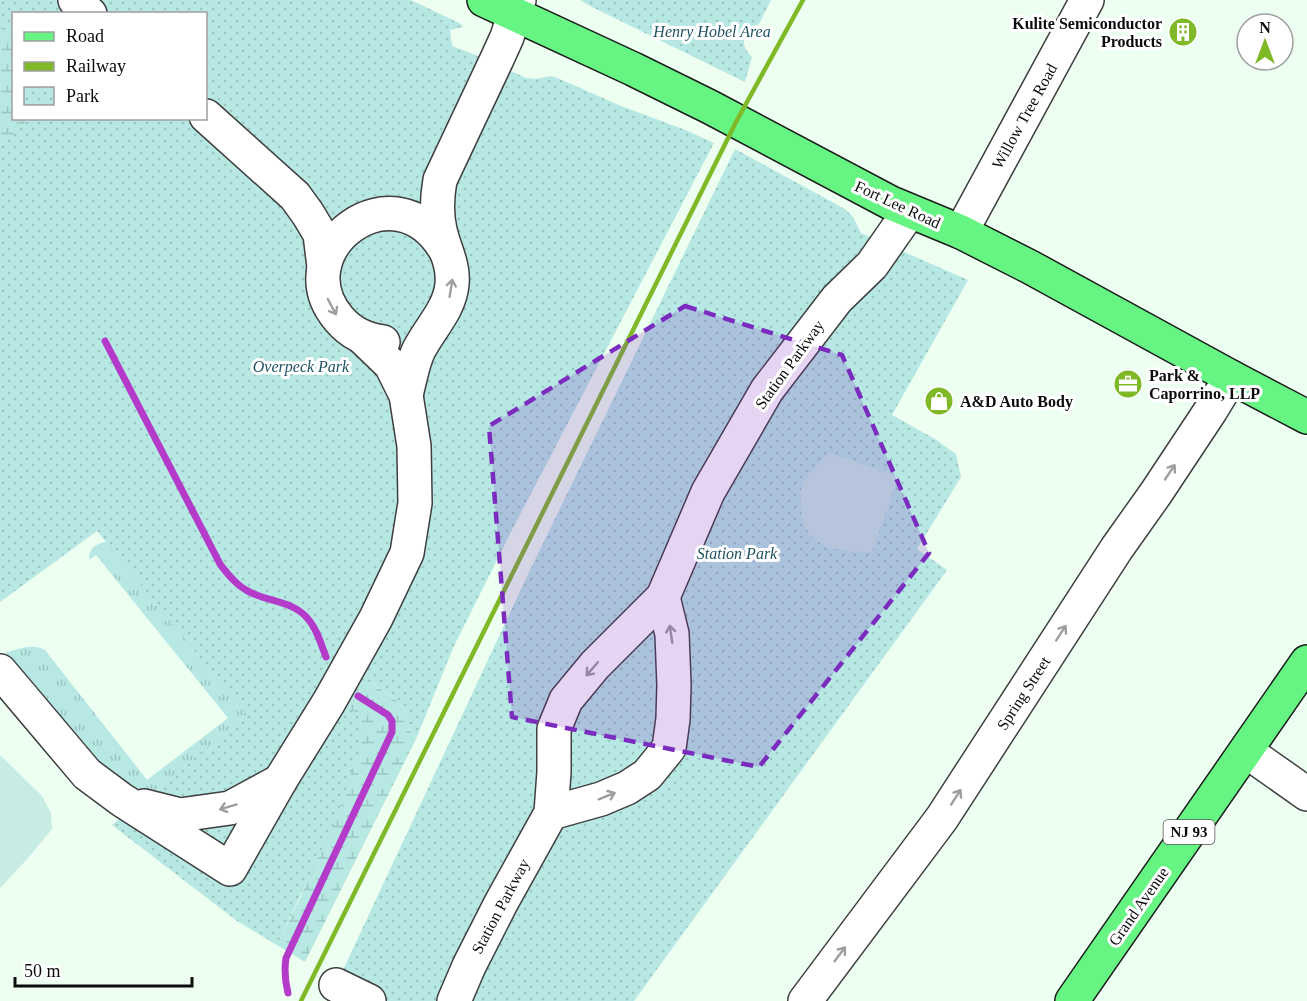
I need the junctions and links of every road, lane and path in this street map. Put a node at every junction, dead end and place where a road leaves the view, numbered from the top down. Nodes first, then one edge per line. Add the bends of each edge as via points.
1 (75, 0) edge
2 (484, 0) edge
3 (1087, 0) edge
4 (517, 7) edge
5 (88, 12) edge
6 (207, 117) edge
7 (440, 180) junction
8 (295, 196) junction
9 (909, 212) junction
10 (374, 216) junction
11 (961, 232) junction
12 (446, 251) junction
13 (324, 267) junction
14 (436, 321) junction
15 (361, 336) junction
16 (1231, 377) junction
17 (406, 395) junction
18 (1307, 417) edge
19 (663, 597) junction
20 (1307, 662) edge
21 (0, 671) edge
22 (1246, 751) junction
23 (280, 781) junction
24 (1307, 794) edge
25 (122, 800) junction
26 (550, 813) junction
27 (336, 985) dead end
28 (369, 1001) edge
29 (454, 1001) edge
30 (805, 1001) edge
31 (1072, 1001) edge

1 - 5 street
2 - 4 main road, Fort Lee Road
3 - 11 street, Willow Tree Road
4 - 7 street
4 - 9 main road, Fort Lee Road
6 - 8 street
7 - 10 street
7 - 12 street via 438,217
8 - 10 street via 330,211
8 - 13 street via 320,234
9 - 11 main road, Fort Lee Road
9 - 19 street, Station Parkway via 873,265 837,299 766,390 708,492
10 - 12 street via 395,214 422,224
10 - 13 street via 352,225 338,237
11 - 16 main road, Fort Lee Road
14 -> 12 street via 451,292 452,267
13 -> 15 street via 324,289 332,311
14 - 15 street via 423,332 396,342
14 - 17 street via 419,348
15 - 17 street via 391,364
16 - 18 main road, Fort Lee Road
30 -> 16 street, Spring Street via 942,818
17 - 23 street via 414,446 415,503 406,554 376,618
19 -> 26 street, Station Parkway via 566,700 554,729
26 -> 19 street via 627,788 647,775 669,748 674,685 672,634
20 - 22 main road, Grand Avenue / NJ 93
21 - 25 street via 87,774
22 - 24 street
22 - 31 main road, Grand Avenue / NJ 93
23 -> 25 street via 230,808 180,815
23 - 25 street via 230,869
26 - 29 street, Station Parkway
27 - 28 street

